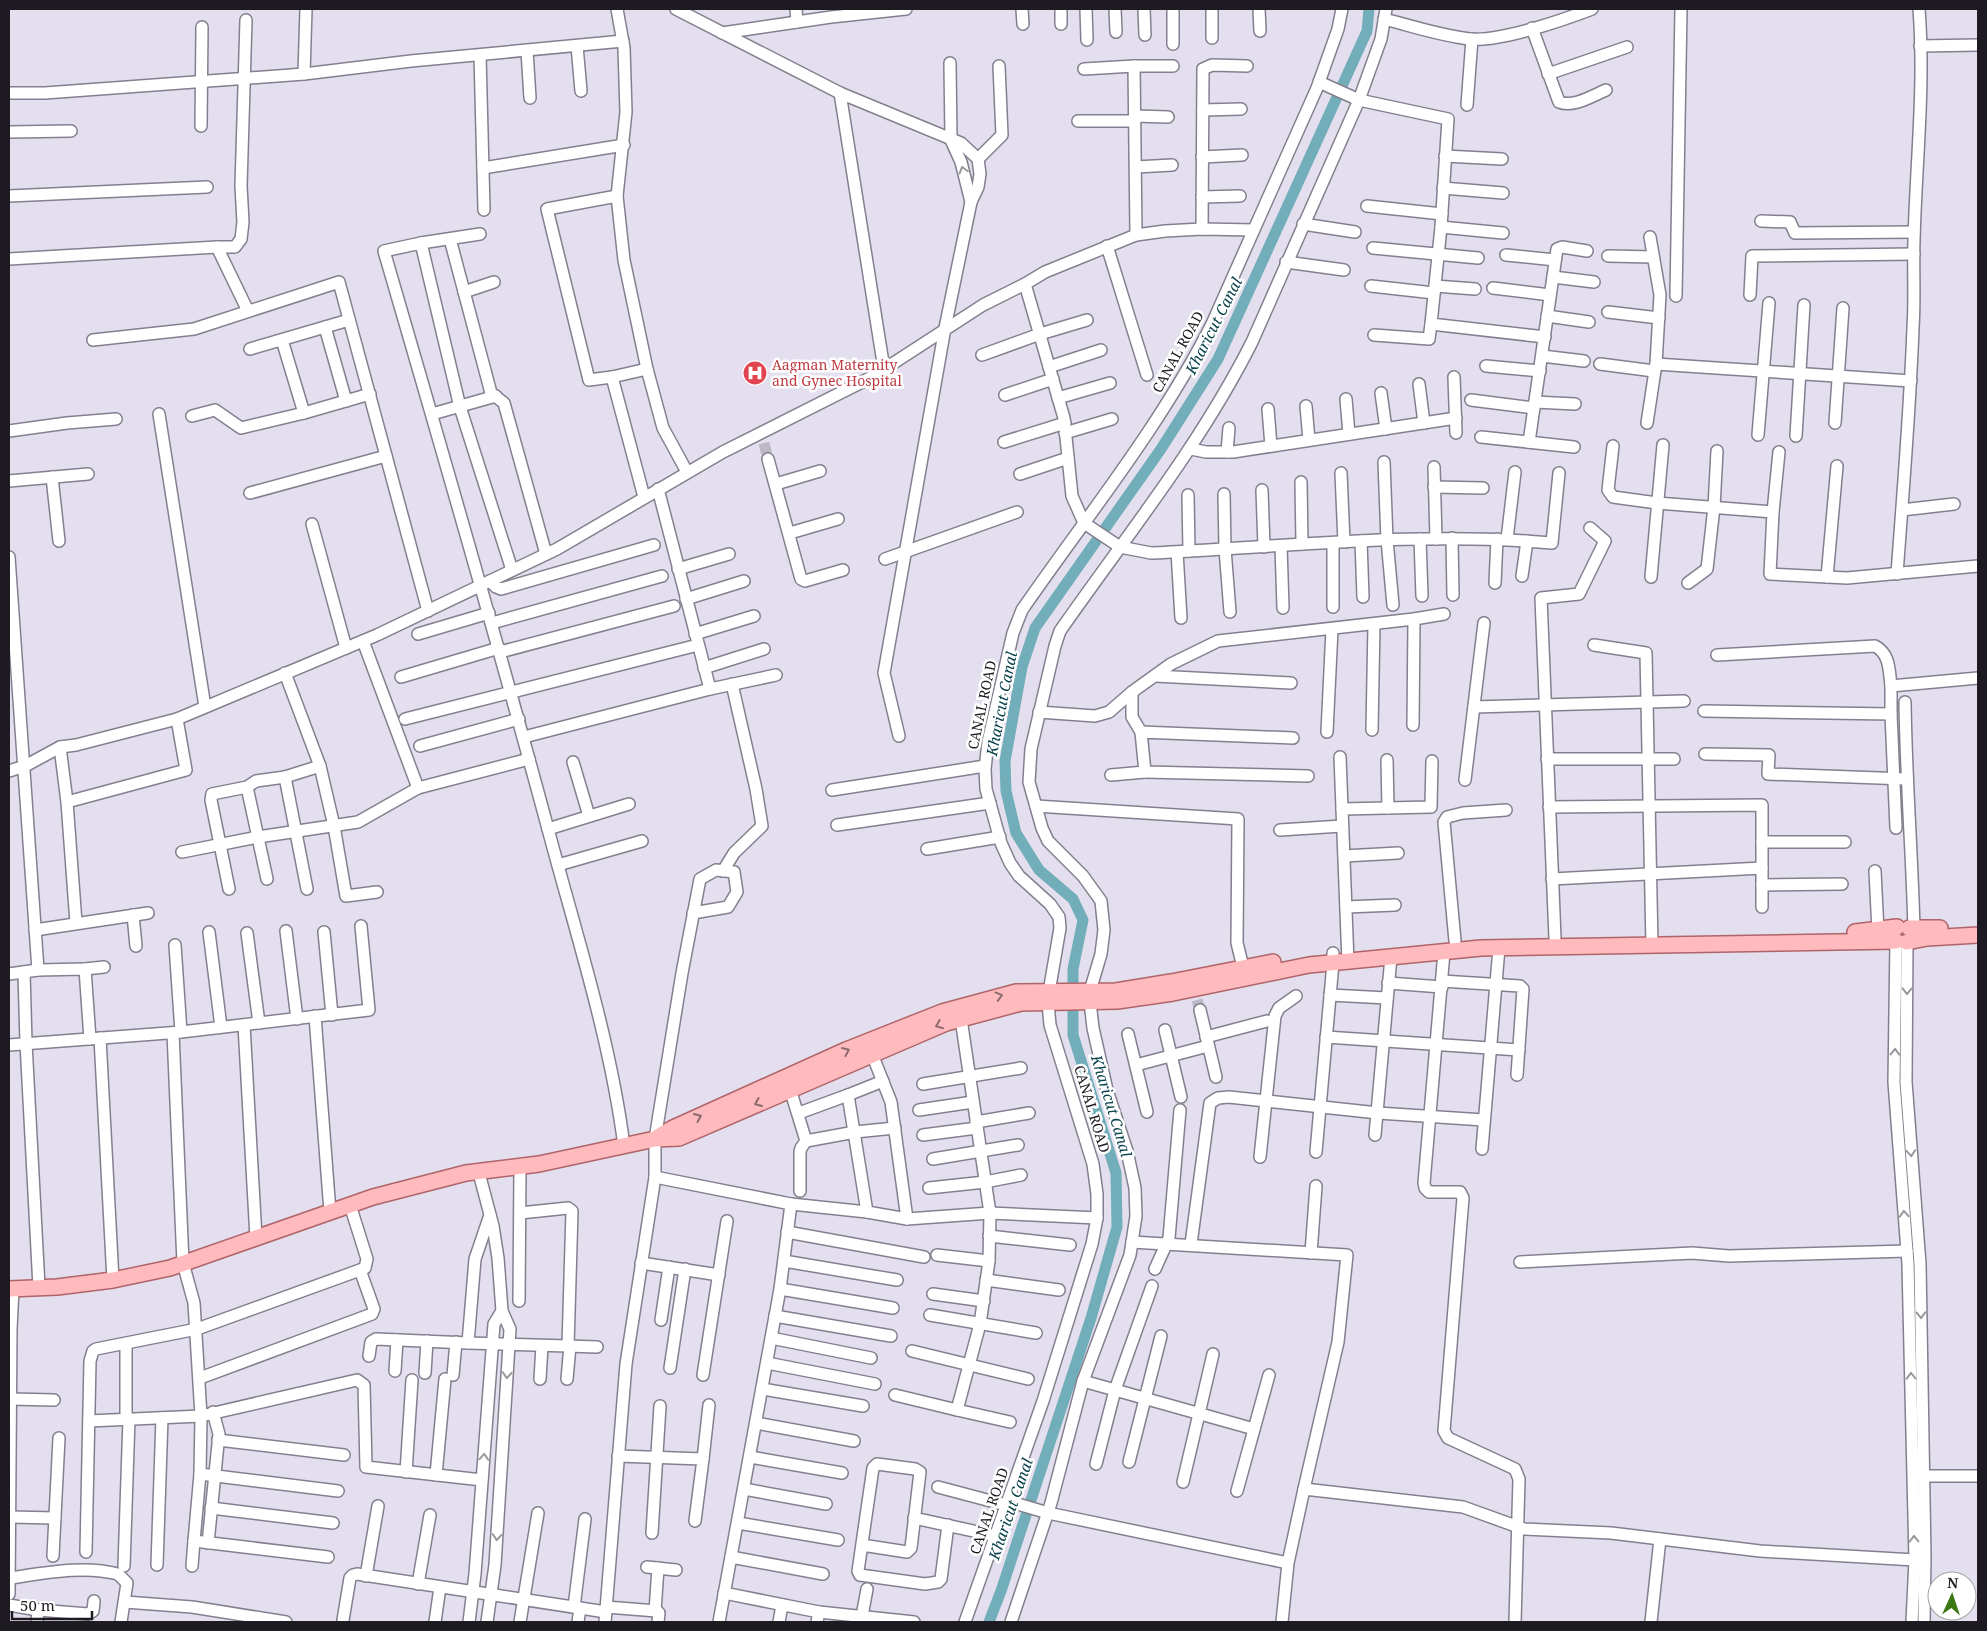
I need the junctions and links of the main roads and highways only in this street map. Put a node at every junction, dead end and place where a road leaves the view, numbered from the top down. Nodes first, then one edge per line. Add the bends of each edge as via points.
1 (1978, 927) edge
2 (1905, 934) junction
3 (1978, 935) edge
4 (1652, 942) junction
5 (1340, 957) junction
6 (1052, 997) junction
7 (1090, 998) junction
8 (655, 1139) junction
9 (11, 1289) edge

1 - 2 main road
2 - 3 main road via 1927,938
2 - 4 main road
2 - 4 main road via 1878,930
4 - 5 main road
4 - 5 main road via 1555,938 1455,941
5 - 7 main road via 1243,967
5 - 7 main road via 1197,999 1117,1001
6 - 7 main road
6 -> 8 main road via 946,1022 679,1138
8 -> 6 main road via 837,1054 942,1012 1016,992
8 - 9 main road via 520,1167 456,1176 373,1197 183,1263 113,1280

